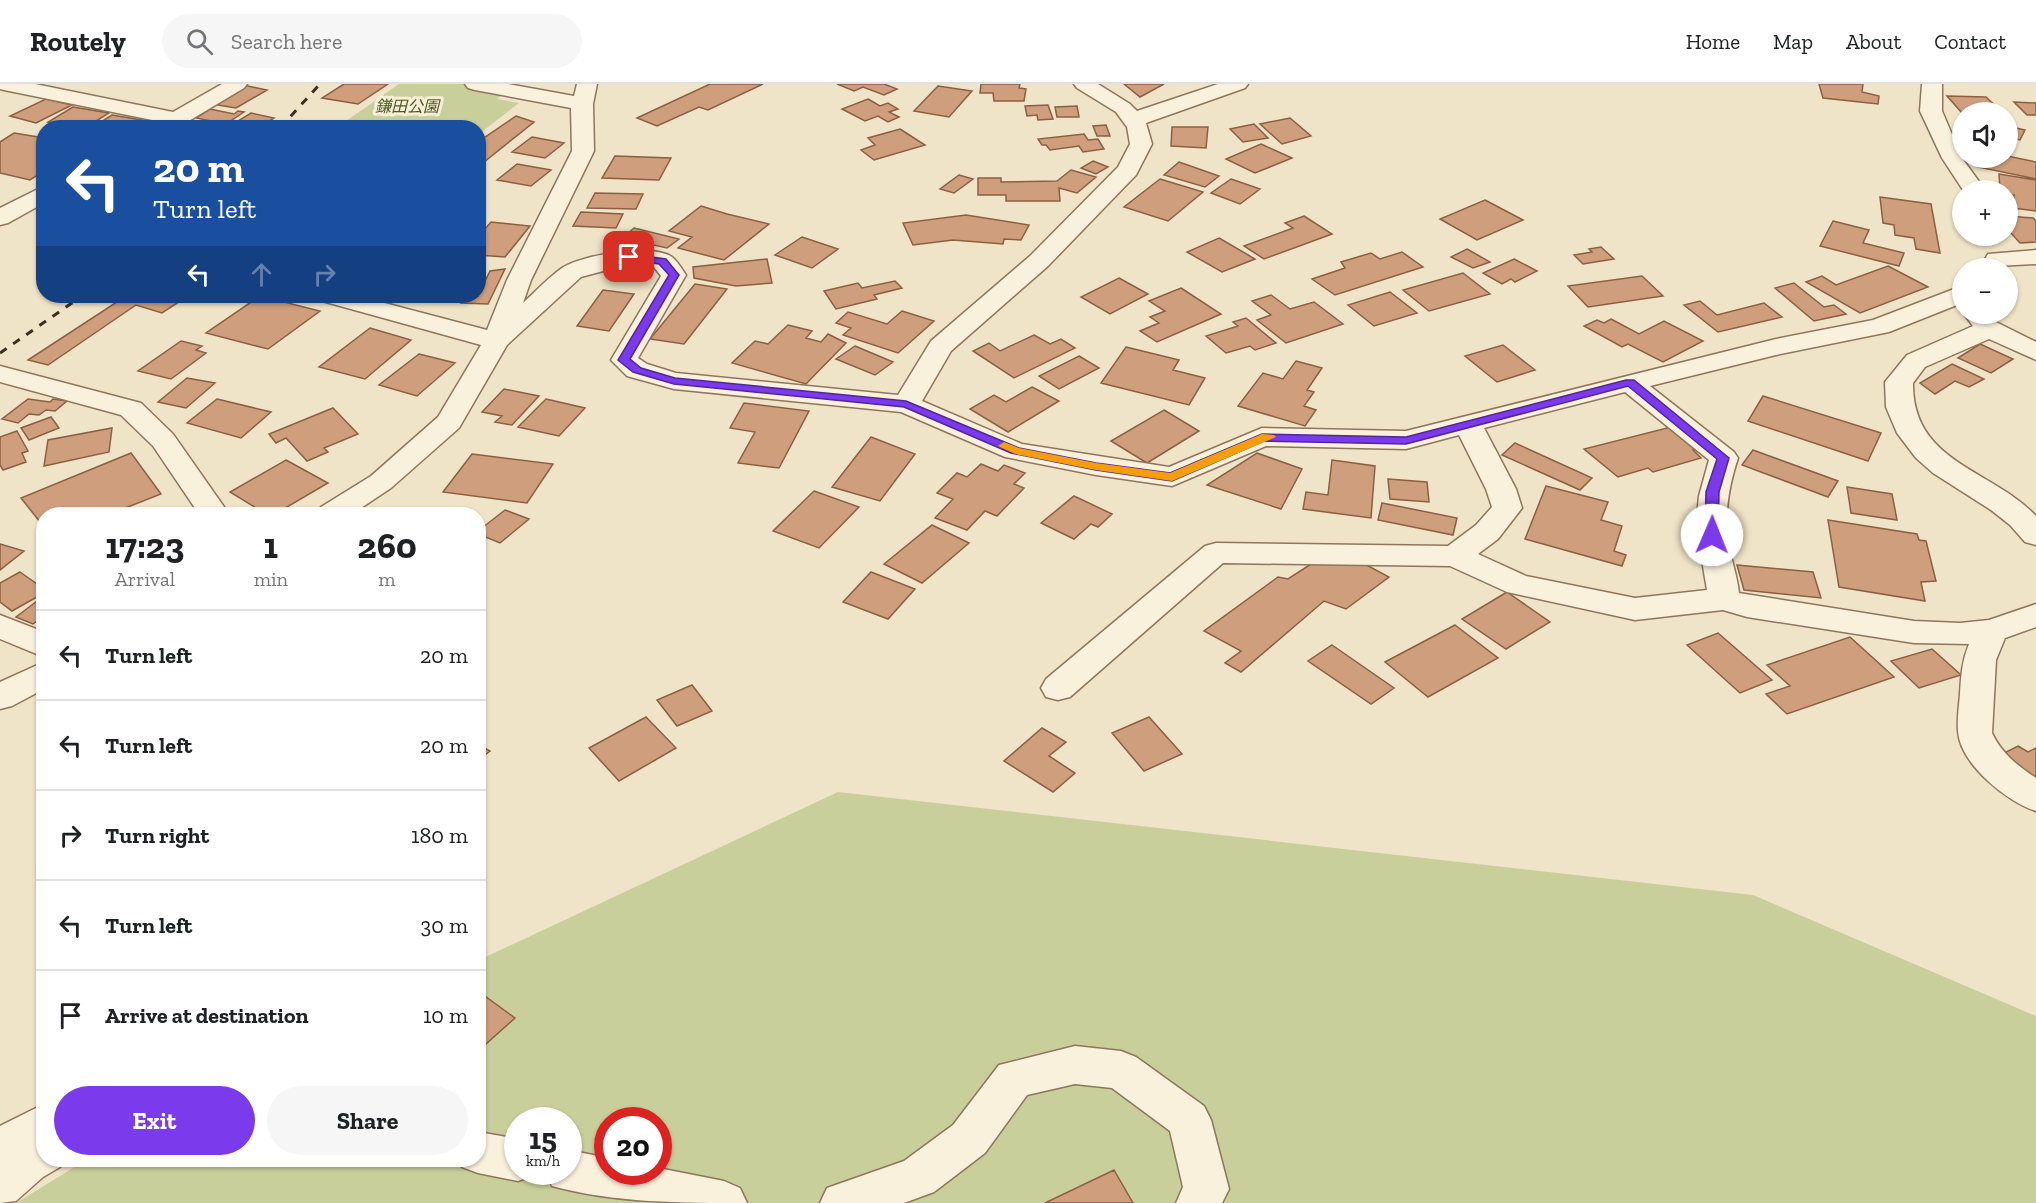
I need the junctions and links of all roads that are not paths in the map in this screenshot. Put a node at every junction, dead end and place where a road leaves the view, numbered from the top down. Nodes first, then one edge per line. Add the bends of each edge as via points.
1 (4, 84) edge
2 (237, 84) edge
3 (475, 84) edge
4 (1084, 84) edge
5 (1238, 84) edge
6 (1932, 84) edge
7 (585, 94) edge
8 (156, 120) edge
9 (174, 120) edge
10 (1133, 120) junction
11 (1967, 180) edge
12 (36, 197) edge
13 (5, 211) edge
14 (36, 216) edge
15 (2036, 257) edge
16 (2018, 260) edge
17 (1952, 298) edge
18 (356, 303) edge
19 (1978, 324) edge
20 (1988, 324) edge
21 (496, 341) junction
22 (2036, 352) edge
23 (0, 374) edge
24 (1630, 382) junction
25 (906, 404) junction
26 (1468, 424) junction
27 (209, 507) edge
28 (343, 507) edge
29 (2036, 535) edge
30 (1455, 556) junction
31 (1723, 599) junction
32 (2036, 615) edge
33 (0, 626) edge
34 (1992, 631) junction
35 (36, 642) edge
36 (36, 678) edge
37 (1058, 688) dead end
38 (0, 698) edge
39 (2036, 797) edge
40 (36, 1129) edge
41 (0, 1150) edge
42 (486, 1154) edge
43 (36, 1157) edge
44 (504, 1157) edge
45 (582, 1174) edge
46 (0, 1186) edge
47 (724, 1203) edge
48 (843, 1203) edge
49 (1199, 1203) edge

1 - 8 street
2 - 9 street
3 - 7 street
4 - 10 street via 1123,108
5 - 10 street
6 - 11 street via 1931,111
7 - 21 street via 584,151 519,280
10 - 25 street via 1141,144 1128,170 1039,261 940,347
12 - 13 street
13 - 14 street
15 - 16 street
17 - 24 street via 1880,326
18 - 21 street
19 - 29 street via 1916,361 1899,382 1900,409 1920,446 1940,465 2025,519
20 - 22 street
21 - 25 street via 572,272 629,257 662,261 674,275 624,360 637,370 674,381
21 - 28 street via 449,422 381,482
23 - 27 street via 131,410 163,440
24 - 26 street
24 - 31 street via 1724,458 1713,492 1712,535
25 - 26 street via 1015,451 1172,477 1262,437 1406,441
26 - 30 street via 1507,508 1487,532
30 - 31 street via 1518,585 1635,609
30 - 37 street via 1216,553
31 - 34 street via 1914,632
32 - 34 street
33 - 35 street
34 - 39 street via 1979,660 1975,733 2000,772
36 - 38 street
40 - 41 street
42 - 44 street
43 - 46 street
45 - 47 street
48 - 49 street via 918,1177 969,1139 1014,1079 1075,1065 1121,1070 1189,1120 1206,1189

